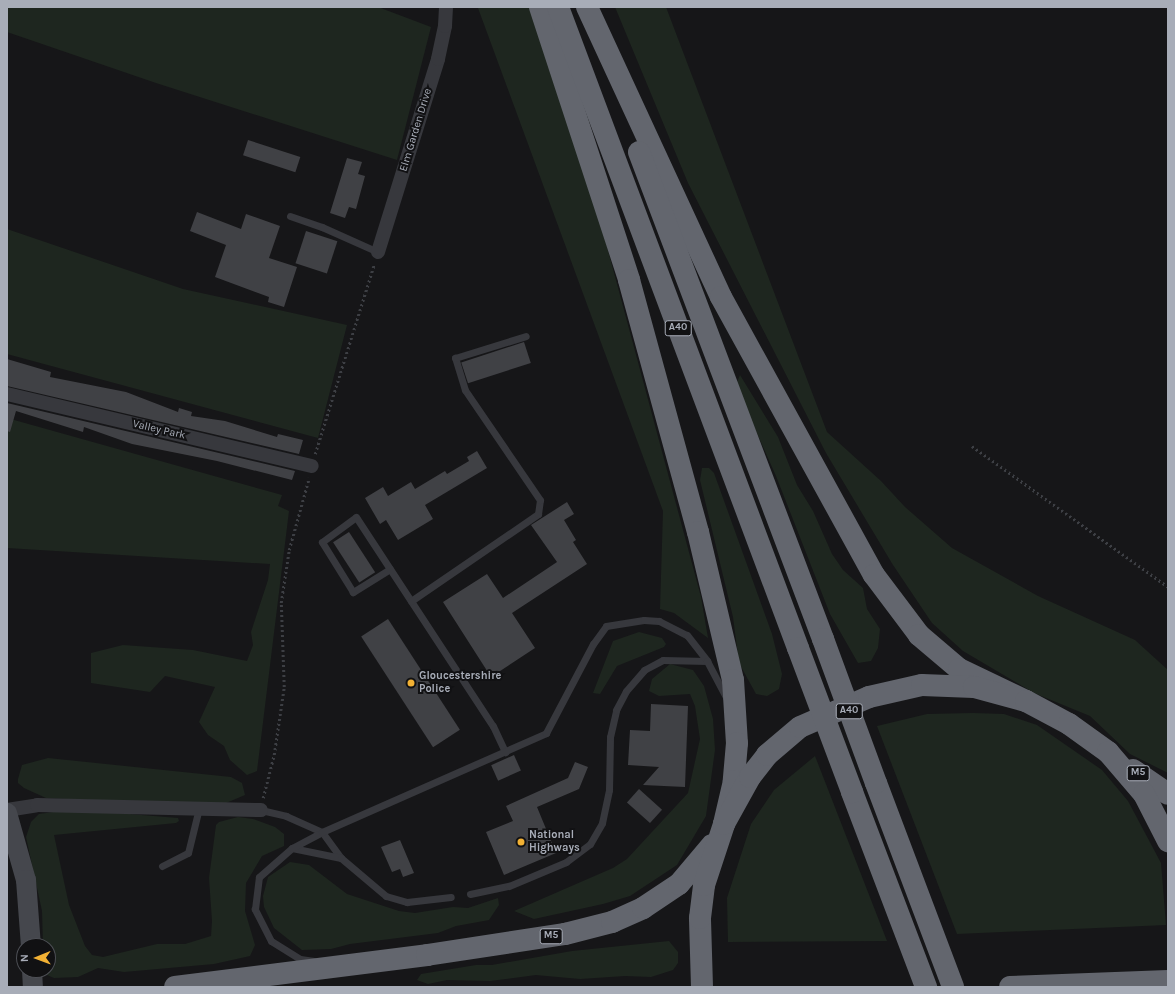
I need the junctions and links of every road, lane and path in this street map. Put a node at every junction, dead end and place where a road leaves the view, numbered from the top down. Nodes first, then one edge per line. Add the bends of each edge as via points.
1 (446, 7) edge
2 (540, 7) edge
3 (558, 7) edge
4 (584, 7) edge
5 (587, 7) edge
6 (290, 216) dead end
7 (378, 252) junction
8 (526, 336) dead end
9 (7, 394) edge
10 (972, 446) dead end
11 (312, 466) junction
12 (390, 569) junction
13 (1168, 587) edge
14 (411, 601) junction
15 (707, 661) junction
16 (1026, 701) junction
17 (737, 742) junction
18 (505, 752) junction
19 (1108, 752) junction
20 (1168, 794) edge
21 (199, 808) junction
22 (261, 810) junction
23 (7, 811) edge
24 (721, 829) junction
25 (322, 832) junction
26 (1168, 841) edge
27 (292, 848) junction
28 (341, 858) junction
29 (162, 866) dead end
30 (470, 894) dead end
31 (451, 898) dead end
32 (30, 938) edge
33 (350, 965) junction
34 (1168, 981) edge
35 (175, 987) edge
36 (702, 987) edge
37 (926, 987) edge
38 (953, 987) edge
39 (1010, 987) edge

1 - 7 street, Elm Garden Drive via 438,59
2 - 17 highway via 629,280 698,532 733,680
3 - 37 highway, A40, bridge
4 - 38 highway, A40, bridge
5 - 16 highway via 721,297 874,575 920,635 960,669
6 - 7 lane via 322,226
7 - 11 path
8 - 14 lane via 455,358 465,390 540,500 538,514
9 - 11 street, Valley Park
10 - 13 path
11 - 22 path via 289,550 281,603 284,687 274,755
12 - 12 lane via 353,592 322,542 356,517
12 - 14 lane
14 - 18 lane via 493,726
15 - 17 lane via 725,693
15 - 18 lane via 688,635 659,622 644,620 606,626 593,644 546,733
15 - 30 lane via 663,660 644,670 626,691 616,710 610,737 609,790 602,823 590,844 566,862 509,886
16 - 19 highway via 1070,724
16 - 24 highway via 974,687 922,685 869,697 800,727 767,755 750,777
17 - 24 highway via 734,781
18 - 25 lane
19 - 20 highway, M5
19 - 26 highway via 1144,794
21 - 22 street
21 - 23 street via 37,805
21 - 29 lane via 188,853
22 - 25 lane via 286,816
23 - 32 street via 26,880
24 - 33 highway, M5 via 679,884 643,908 612,922 565,934
24 - 36 highway via 704,885 700,940
25 - 27 lane
25 - 28 lane
27 - 28 lane
27 - 33 lane via 259,877 255,909 271,941 300,959
28 - 31 lane via 386,896 407,902
33 - 35 highway, M5
34 - 39 highway

